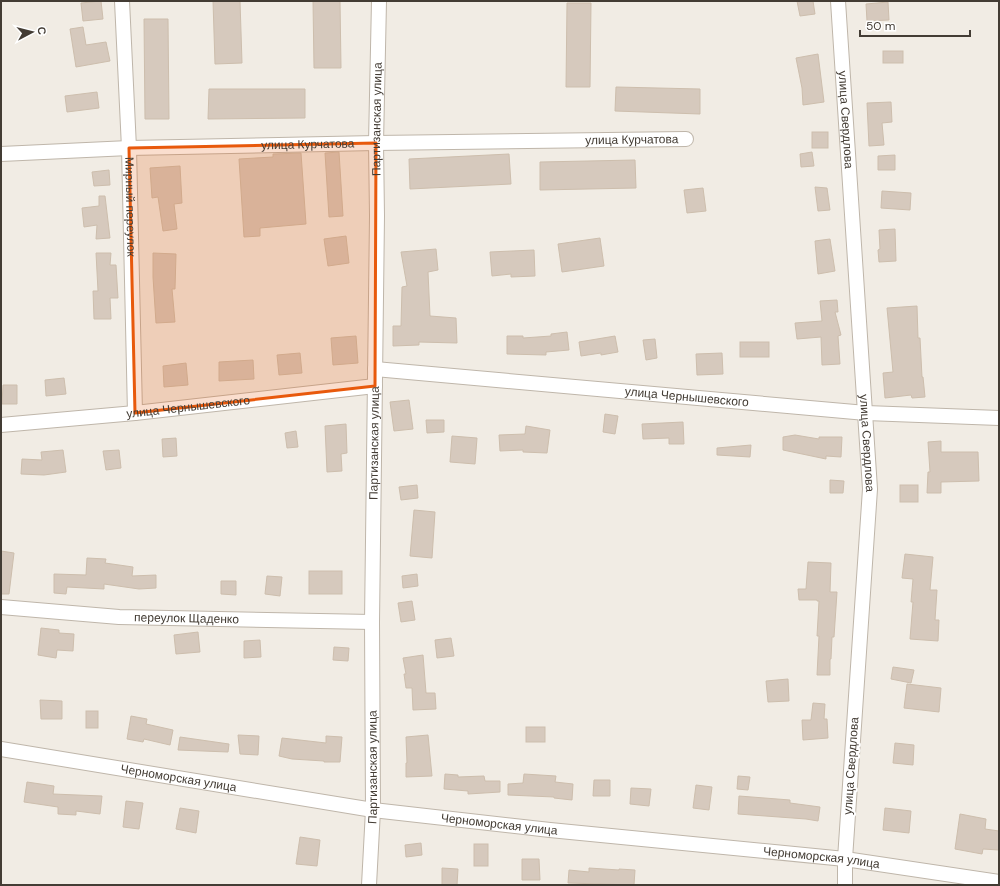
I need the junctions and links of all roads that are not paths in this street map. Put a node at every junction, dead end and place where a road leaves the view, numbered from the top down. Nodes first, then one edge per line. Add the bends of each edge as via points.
1 (122, 1) edge
2 (379, 1) edge
3 (838, 1) edge
4 (686, 139) dead end
5 (376, 143) junction
6 (129, 148) junction
7 (1, 154) edge
8 (375, 369) junction
9 (375, 386) junction
10 (866, 413) junction
11 (135, 414) junction
12 (999, 418) edge
13 (1, 425) edge
14 (1, 607) edge
15 (372, 622) junction
16 (1, 749) edge
17 (373, 810) junction
18 (845, 859) junction
19 (999, 882) edge
20 (369, 885) edge
21 (845, 885) edge

1 - 6 street, Мирный переулок
2 - 5 street, Партизанская улица
3 - 10 street, улица Свердлова
4 - 5 street, улица Курчатова
5 - 6 street, улица Курчатова
5 - 8 street, Партизанская улица via 378,216
6 - 7 street, улица Курчатова
6 - 11 street, Мирный переулок
8 - 9 street, Партизанская улица
8 - 10 street, улица Чернышевского
9 - 11 street, улица Чернышевского
9 - 15 street, Партизанская улица
10 - 12 street, улица Чернышевского
10 - 18 street, улица Свердлова via 870,489
11 - 13 street, улица Чернышевского
14 - 15 street, переулок Щаденко via 118,617
15 - 17 street, Партизанская улица
16 - 17 street, Черноморская улица
17 - 18 street, Черноморская улица
17 - 20 street, Партизанская улица
18 - 19 street, Черноморская улица
18 - 21 street, улица Свердлова

